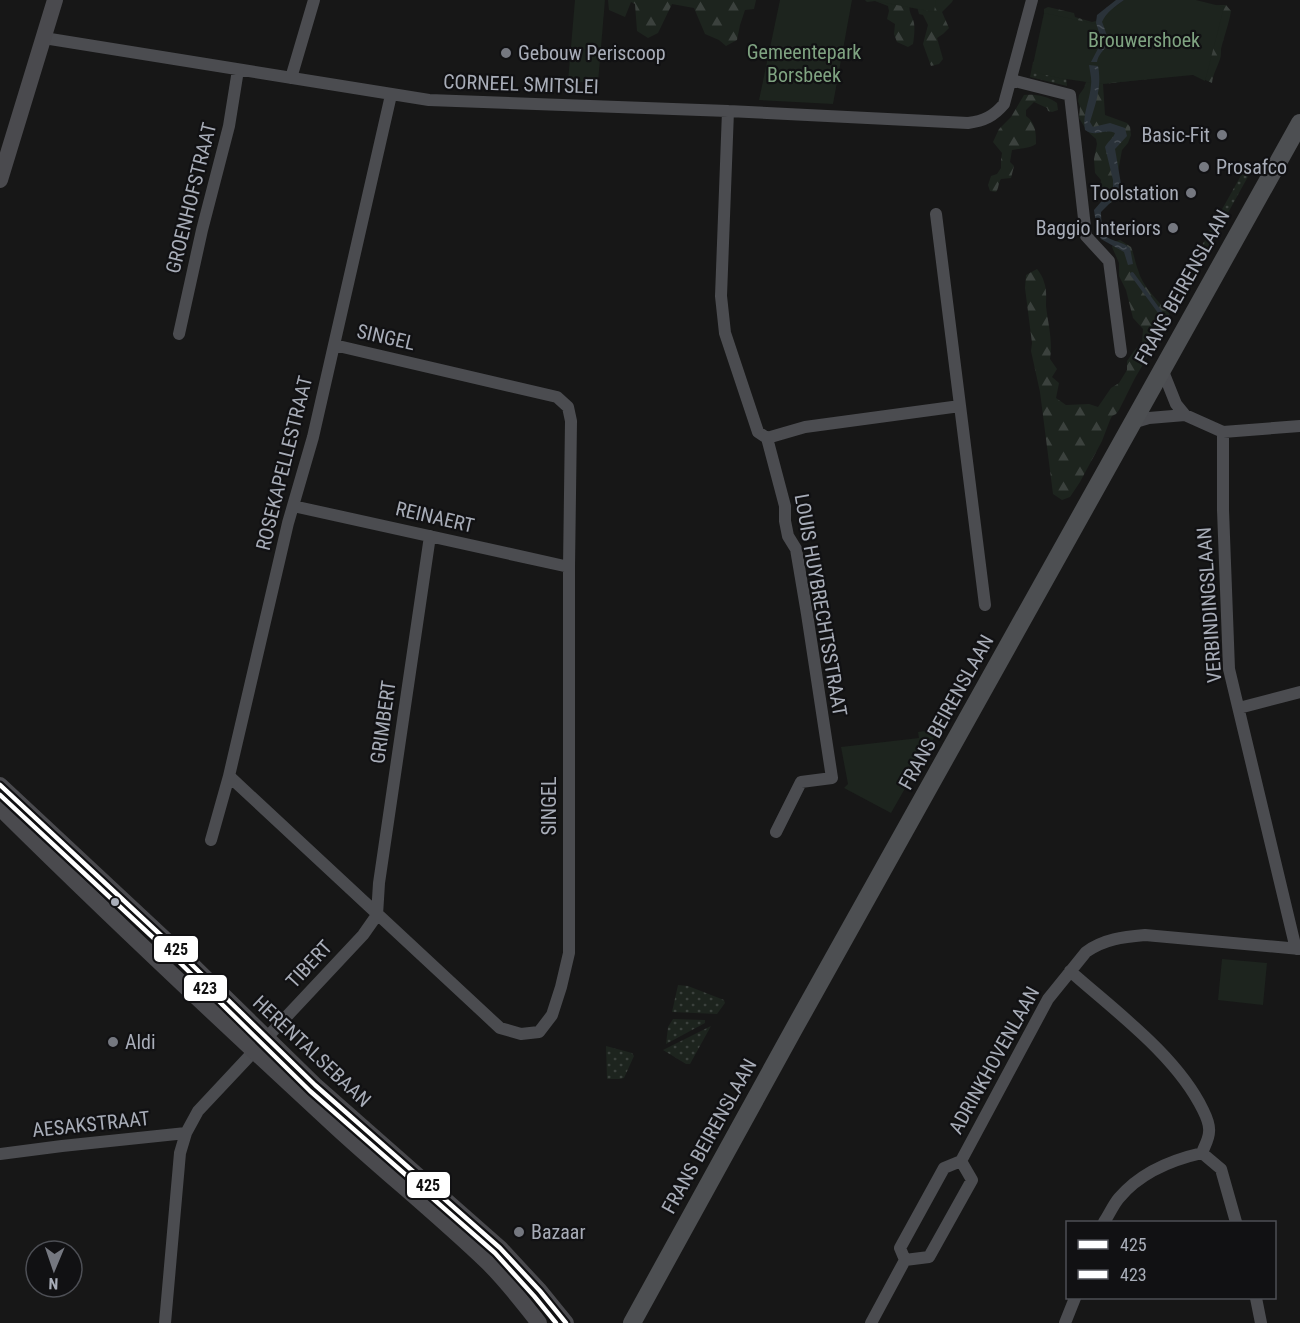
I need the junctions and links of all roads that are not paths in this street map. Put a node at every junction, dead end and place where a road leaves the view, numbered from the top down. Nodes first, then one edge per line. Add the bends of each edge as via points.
1 (55, 0) edge
2 (314, 0) edge
3 (1032, 0) edge
4 (44, 38) junction
5 (238, 70) junction
6 (291, 78) junction
7 (1011, 80) junction
8 (391, 95) junction
9 (728, 111) junction
10 (1300, 123) edge
11 (0, 180) edge
12 (936, 214) dead end
13 (179, 334) dead end
14 (334, 345) junction
15 (1121, 352) dead end
16 (1162, 369) junction
17 (960, 406) junction
18 (1185, 415) junction
19 (1132, 423) junction
20 (1300, 426) edge
21 (1223, 432) junction
22 (767, 438) junction
23 (293, 506) junction
24 (430, 536) junction
25 (569, 567) junction
26 (985, 605) dead end
27 (1300, 692) edge
28 (1239, 708) junction
29 (229, 776) junction
30 (0, 785) edge
31 (0, 808) edge
32 (776, 832) dead end
33 (211, 840) dead end
34 (93, 872) junction
35 (81, 887) junction
36 (377, 915) junction
37 (1298, 949) edge
38 (1070, 971) junction
39 (267, 1038) junction
40 (254, 1052) junction
41 (186, 1133) junction
42 (1202, 1153) junction
43 (0, 1154) edge
44 (961, 1161) junction
45 (1105, 1221) edge
46 (1236, 1221) edge
47 (905, 1260) junction
48 (1075, 1299) edge
49 (1256, 1299) edge
50 (165, 1323) edge
51 (539, 1323) edge
52 (566, 1323) edge
53 (632, 1323) edge
54 (871, 1323) edge
55 (1065, 1323) edge
56 (1261, 1323) edge

1 - 4 main road
2 - 6 street
3 - 7 street
4 - 5 street, CORNEEL SMITSLEI
4 - 11 main road
5 - 6 street, CORNEEL SMITSLEI
5 - 13 street, GROENHOFSTRAAT via 229,126
6 - 8 street, CORNEEL SMITSLEI
7 - 9 street, CORNEEL SMITSLEI via 998,111 968,123
7 - 15 street via 1070,95 1086,236 1109,261
8 - 9 street, CORNEEL SMITSLEI via 429,100
8 - 14 street, ROSEKAPELLESTRAAT
9 - 22 street, LOUIS HUYBRECHTSSTRAAT via 722,315 758,432
10 - 16 main road, FRANS BEIRENSLAAN
12 - 17 street
14 - 23 street, ROSEKAPELLESTRAAT
14 - 25 street, SINGEL via 557,397 568,407
16 - 18 street via 1176,404
16 - 19 main road, FRANS BEIRENSLAAN
17 - 22 street via 806,427
17 - 26 street
18 - 19 street
18 - 21 street
19 - 53 main road, FRANS BEIRENSLAAN
20 - 21 street
21 - 28 street, VERBINDINGSLAAN via 1229,669
22 - 32 street, LOUIS HUYBRECHTSSTRAAT via 785,506 788,536 796,549 832,778 801,782
23 - 24 street, REINAERT
23 - 29 street, ROSEKAPELLESTRAAT
24 - 25 street, REINAERT
24 - 36 street, GRIMBERT
25 - 36 street, SINGEL via 569,953 552,1015 539,1032 521,1034 500,1028
27 - 28 street
28 - 37 street, VERBINDINGSLAAN
29 - 33 street, ROSEKAPELLESTRAAT
29 - 36 street, SINGEL
30 - 34 main road, HERENTALSEBAAN
31 - 35 main road, HERENTALSEBAAN
34 - 35 street
34 - 39 main road, HERENTALSEBAAN
35 - 40 main road, HERENTALSEBAAN
36 - 39 street, TIBERT
37 - 38 street, ADRINKHOVENLAAN via 1145,935 1122,937 1094,946
38 - 42 street via 1161,1053 1190,1086 1209,1127
38 - 44 street, ADRINKHOVENLAAN via 1048,999
39 - 40 street, TIBERT
39 - 52 main road, HERENTALSEBAAN via 500,1248
40 - 41 street, TIBERT via 198,1112
40 - 51 main road, HERENTALSEBAAN via 487,1261
41 - 43 street, AESAKSTRAAT
41 - 50 street, TIBERT via 180,1153
42 - 45 street via 1168,1163 1143,1176 1119,1198
42 - 46 street via 1221,1169
44 - 47 street, ADRINKHOVENLAAN via 944,1168 900,1248
44 - 47 street, ADRINKHOVENLAAN via 972,1180 929,1257
47 - 54 street, ADRINKHOVENLAAN
48 - 55 street
49 - 56 street

